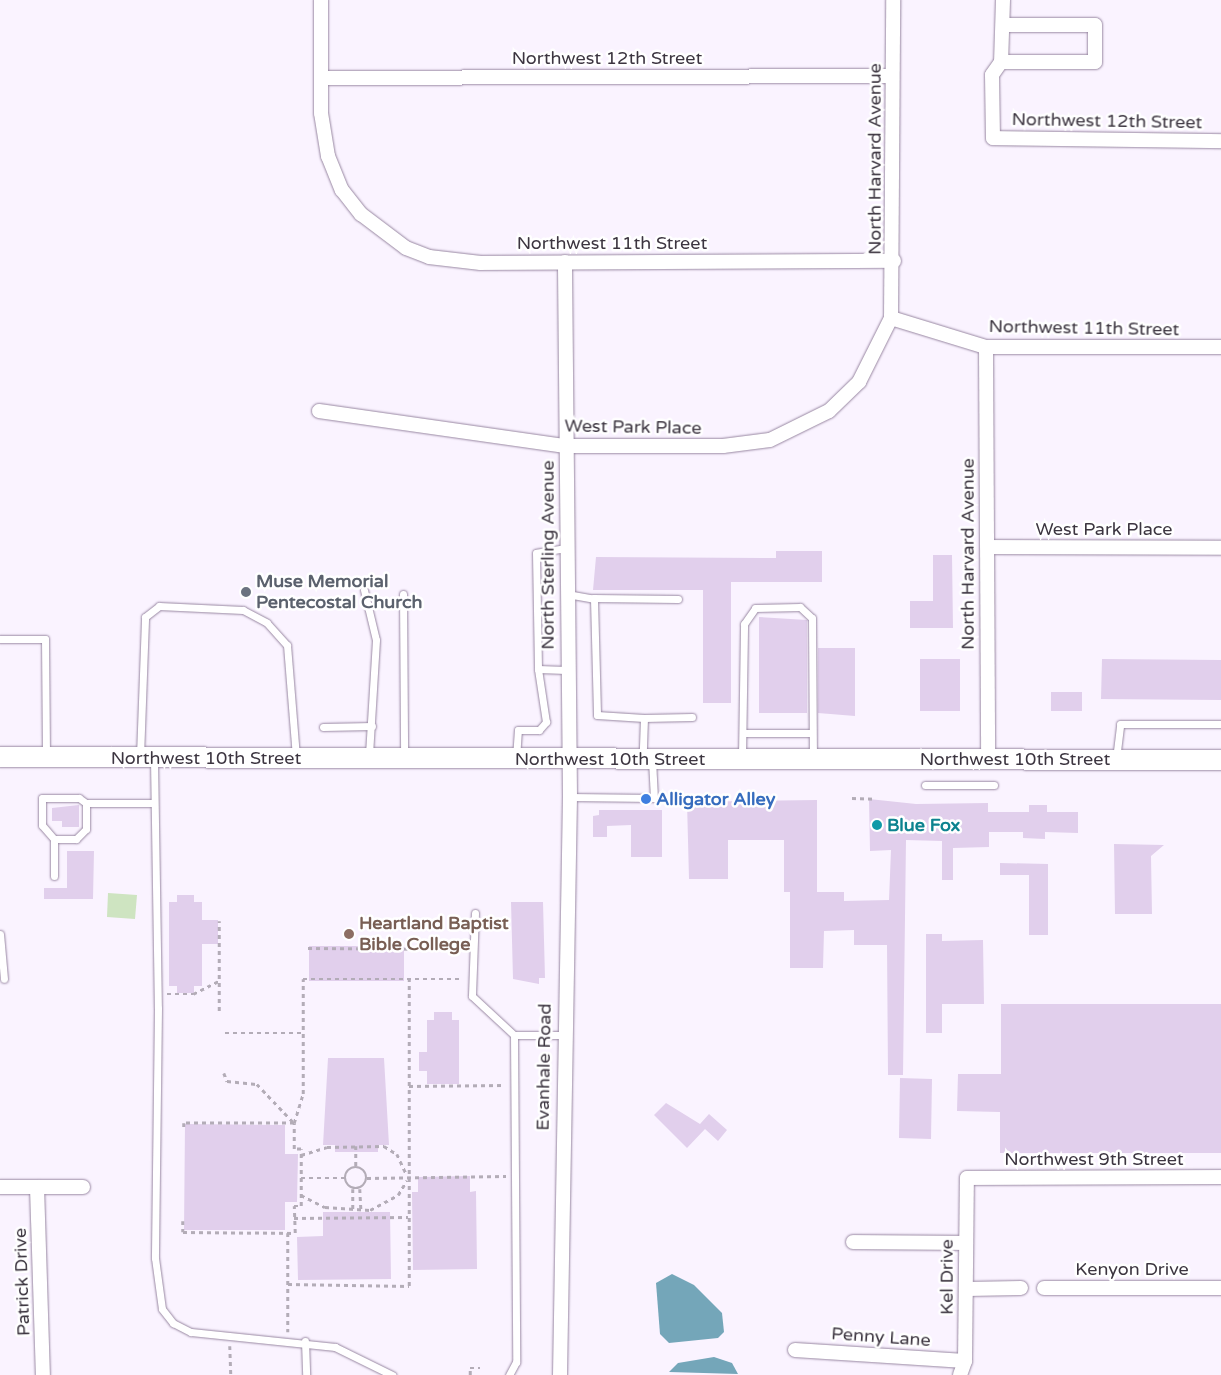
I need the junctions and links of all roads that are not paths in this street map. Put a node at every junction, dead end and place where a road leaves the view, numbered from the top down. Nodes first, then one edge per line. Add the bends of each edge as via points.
1 (321, 0) edge
2 (893, 0) edge
3 (1003, 0) edge
4 (1002, 25) junction
5 (1001, 62) junction
6 (892, 76) junction
7 (321, 78) junction
8 (1221, 141) edge
9 (894, 261) junction
10 (565, 262) junction
11 (891, 318) junction
12 (986, 347) junction
13 (1221, 348) edge
14 (319, 411) dead end
15 (566, 446) junction
16 (987, 547) junction
17 (566, 548) junction
18 (1221, 548) edge
19 (364, 590) dead end
20 (403, 594) dead end
21 (566, 594) junction
22 (593, 598) junction
23 (678, 599) dead end
24 (0, 639) edge
25 (538, 669) junction
26 (566, 670) junction
27 (692, 717) dead end
28 (644, 718) junction
29 (1221, 724) edge
30 (372, 726) junction
31 (323, 727) dead end
32 (743, 733) junction
33 (812, 733) junction
34 (0, 757) edge
35 (46, 758) junction
36 (147, 758) junction
37 (296, 758) junction
38 (369, 758) junction
39 (404, 758) junction
40 (516, 759) junction
41 (568, 759) junction
42 (648, 759) junction
43 (742, 759) junction
44 (812, 759) junction
45 (1116, 759) junction
46 (988, 760) junction
47 (1221, 760) edge
48 (925, 785) dead end
49 (994, 785) dead end
50 (570, 797) junction
51 (86, 803) junction
52 (154, 803) junction
53 (54, 839) junction
54 (54, 876) dead end
55 (475, 913) dead end
56 (0, 934) edge
57 (4, 979) dead end
58 (514, 1035) junction
59 (563, 1035) junction
60 (1221, 1177) edge
61 (967, 1178) joint
62 (0, 1187) edge
63 (37, 1187) junction
64 (83, 1187) dead end
65 (853, 1242) dead end
66 (965, 1242) junction
67 (967, 1288) junction
68 (1021, 1288) dead end
69 (1044, 1288) dead end
70 (1221, 1288) edge
71 (305, 1341) junction
72 (795, 1350) dead end
73 (965, 1361) junction
74 (43, 1375) edge
75 (306, 1375) edge
76 (392, 1375) edge
77 (509, 1375) edge
78 (560, 1375) edge
79 (960, 1375) edge

1 - 7 street
2 - 6 street, North Harvard Avenue
3 - 4 street
4 - 5 street
4 - 5 street via 1096,25 1096,62
5 - 8 street, Northwest 12th Street via 992,75 993,138
6 - 7 street, Northwest 12th Street
6 - 9 street, North Harvard Avenue
7 - 10 street, Northwest 11th Street via 328,156 350,200 390,238 429,257 481,263
9 - 10 street, Northwest 11th Street
9 - 11 street, North Harvard Avenue
10 - 15 street, North Sterling Avenue
11 - 12 street, Northwest 11th Street
11 - 15 street, West Park Place via 859,382 829,411 791,433 731,446
12 - 13 street, Northwest 11th Street
12 - 16 street, North Harvard Avenue
14 - 15 street, West Park Place
15 - 17 street, North Sterling Avenue
16 - 18 street, West Park Place
16 - 46 street, North Harvard Avenue
17 - 21 street, North Sterling Avenue
17 - 25 lane via 537,550
19 - 30 lane via 376,640
20 - 39 lane
21 - 22 lane
21 - 26 street, North Sterling Avenue
22 - 23 lane
22 - 28 lane via 597,714
24 - 35 lane via 45,639
25 - 26 lane
25 - 40 lane via 546,722 539,730 518,730
26 - 41 street, North Sterling Avenue
27 - 28 lane
28 - 42 lane
29 - 45 lane via 1120,724
30 - 31 lane
30 - 38 lane
32 - 33 lane
32 - 33 lane via 744,624 749,613 765,606 800,607 812,618
32 - 43 lane
33 - 44 lane
34 - 35 main road, Northwest 10th Street
35 - 36 main road, Northwest 10th Street
36 - 37 main road, Northwest 10th Street
36 - 37 lane via 145,617 159,606 243,610 267,623 287,644
36 - 52 lane
37 - 38 main road, Northwest 10th Street
38 - 39 main road, Northwest 10th Street
39 - 40 main road, Northwest 10th Street
40 - 41 main road, Northwest 10th Street
41 - 42 main road, Northwest 10th Street
41 - 50 street, Evanhale Road
42 - 43 main road, Northwest 10th Street
42 - 50 lane via 654,798
43 - 44 main road, Northwest 10th Street
44 - 46 main road, Northwest 10th Street
45 - 46 main road, Northwest 10th Street
45 - 47 main road, Northwest 10th Street
48 - 49 lane
50 - 59 street, Evanhale Road
51 - 52 lane
51 - 53 lane via 86,829 76,839
51 - 53 lane via 79,798 42,798 42,826
52 - 71 lane via 156,1287 162,1309 173,1323 191,1332
53 - 54 lane
55 - 58 lane via 472,996
56 - 57 lane
58 - 59 lane
58 - 77 lane via 516,1362
59 - 78 street, Evanhale Road
60 - 61 street, Northwest 9th Street
61 - 66 street, Kel Drive
62 - 63 street
63 - 64 street
63 - 74 street, Patrick Drive
65 - 66 street
66 - 67 street, Kel Drive
67 - 68 street
67 - 73 street, Kel Drive
69 - 70 street, Kenyon Drive
71 - 75 lane
71 - 76 lane via 357,1355
72 - 73 street, Penny Lane
73 - 79 street, Kel Drive

